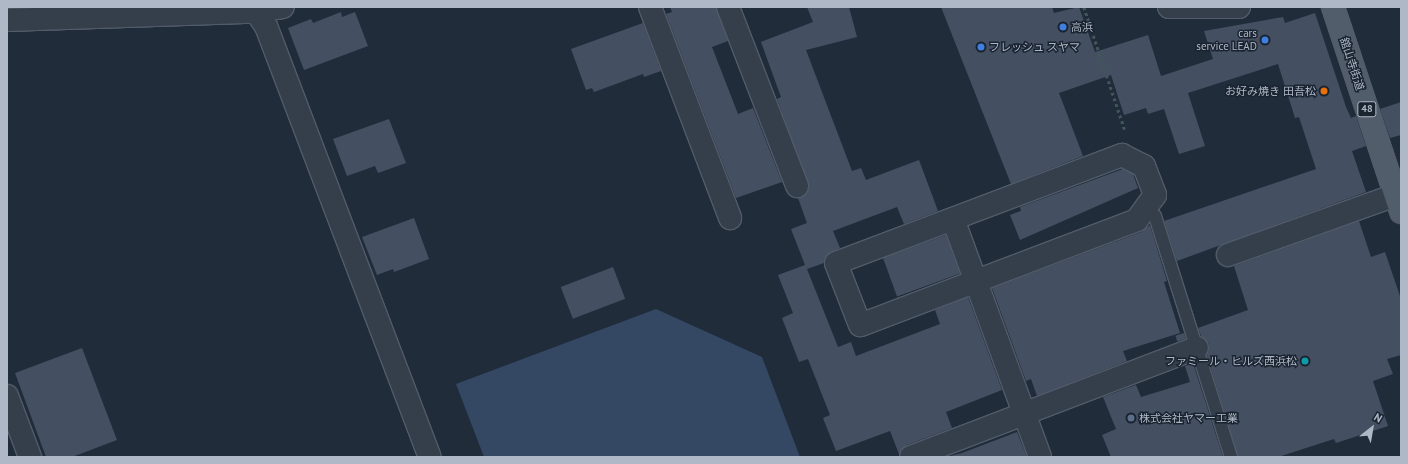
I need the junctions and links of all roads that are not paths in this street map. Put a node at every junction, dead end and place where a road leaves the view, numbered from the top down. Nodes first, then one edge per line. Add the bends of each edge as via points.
1 (282, 7) edge
2 (650, 7) edge
3 (728, 7) edge
4 (1169, 7) edge
5 (1238, 7) edge
6 (1333, 7) edge
7 (255, 9) edge
8 (7, 20) edge
9 (796, 186) dead end
10 (1398, 204) edge
11 (1145, 209) junction
12 (730, 218) dead end
13 (953, 219) junction
14 (1228, 255) dead end
15 (975, 281) junction
16 (1197, 348) junction
17 (7, 396) edge
18 (1024, 414) junction
19 (30, 457) edge
20 (430, 457) edge
21 (911, 457) edge
22 (1040, 457) edge
23 (1231, 457) edge

1 - 7 street
2 - 12 street
3 - 9 street
4 - 5 street
6 - 10 main road, 舘山寺街道 / 48
7 - 8 street
7 - 20 street via 266,26
10 - 14 street
11 - 13 street via 1155,195 1144,166 1122,155
11 - 15 street via 1137,220
11 - 16 lane via 1155,216
13 - 15 street
13 - 15 street via 836,263 860,325
15 - 18 street
16 - 18 street
16 - 23 lane
17 - 19 street
18 - 21 street
18 - 22 street

